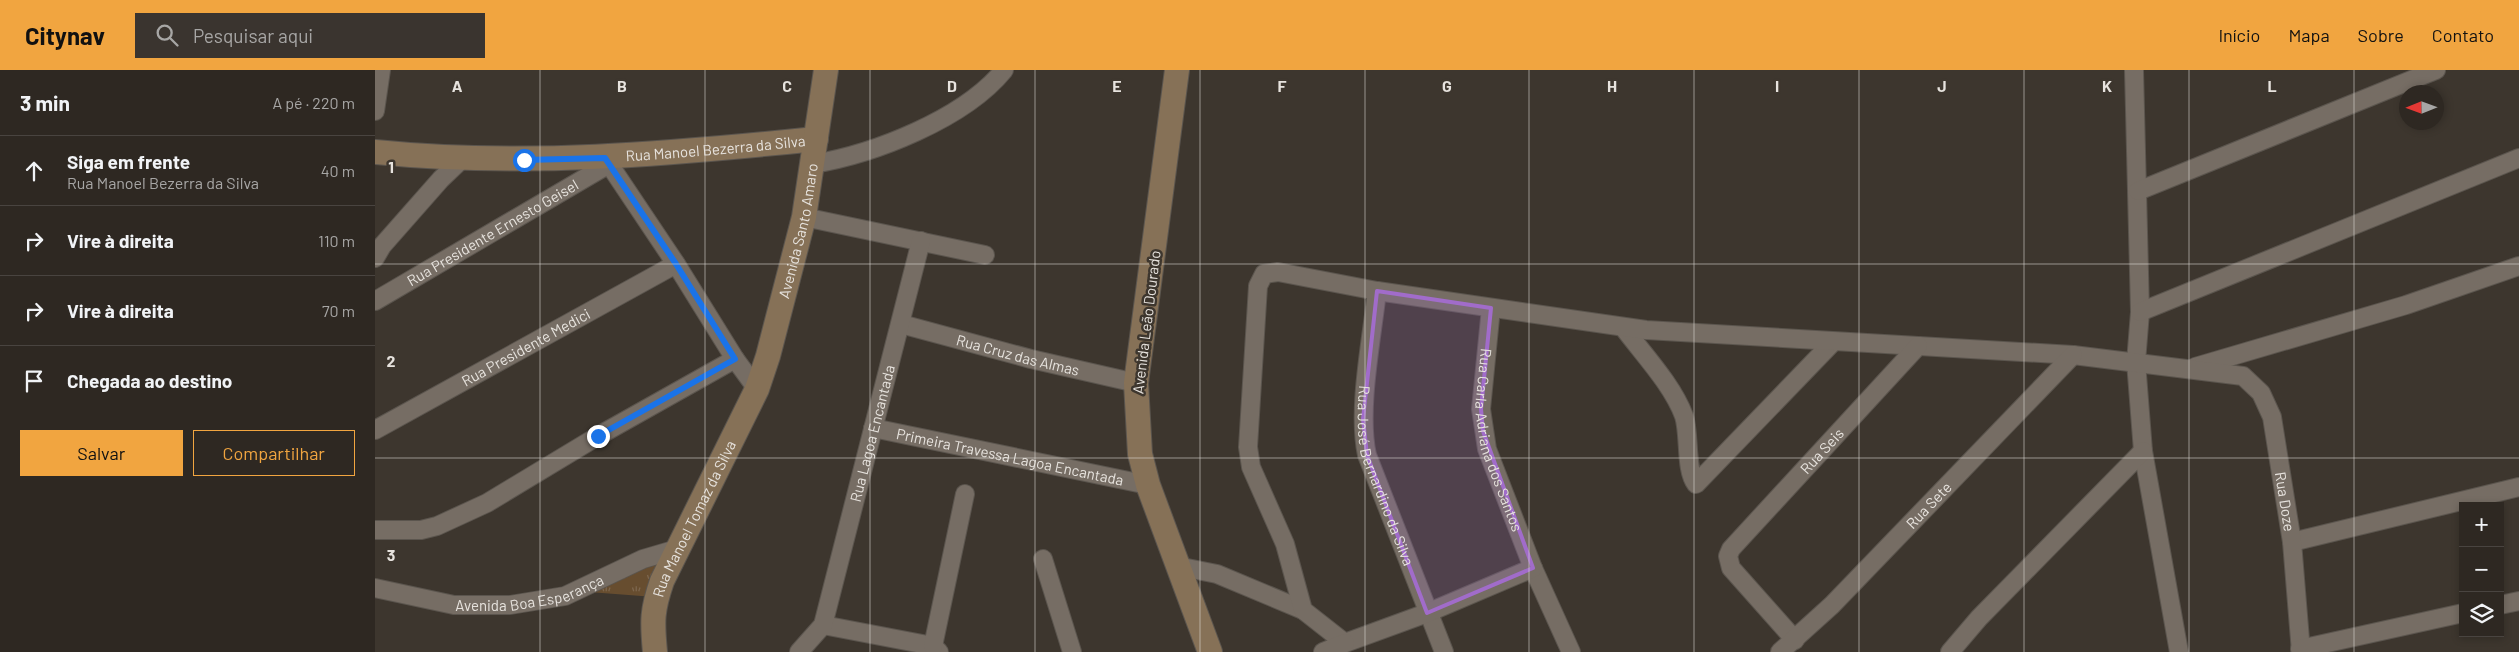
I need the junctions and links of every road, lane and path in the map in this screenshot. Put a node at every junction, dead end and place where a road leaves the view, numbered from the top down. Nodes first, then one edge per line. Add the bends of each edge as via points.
1 (381, 70) edge
2 (826, 70) edge
3 (1004, 70) edge
4 (1177, 70) edge
5 (2436, 70) edge
6 (2136, 71) edge
7 (375, 111) edge
8 (816, 139) junction
9 (375, 152) edge
10 (2519, 158) edge
11 (462, 159) junction
12 (607, 161) junction
13 (813, 164) junction
14 (2138, 191) junction
15 (804, 217) junction
16 (921, 241) junction
17 (985, 255) dead end
18 (375, 258) edge
19 (676, 264) junction
20 (2519, 266) edge
21 (1377, 291) junction
22 (375, 301) edge
23 (1491, 308) junction
24 (2140, 312) junction
25 (901, 324) junction
26 (1623, 327) junction
27 (1833, 342) junction
28 (1918, 346) junction
29 (2073, 356) junction
30 (735, 359) junction
31 (2137, 362) junction
32 (2185, 370) junction
33 (1136, 383) junction
34 (757, 389) junction
35 (873, 428) junction
36 (375, 430) edge
37 (2143, 451) junction
38 (1148, 485) junction
39 (2519, 487) edge
40 (965, 494) dead end
41 (375, 530) edge
42 (2291, 542) junction
43 (677, 550) junction
44 (1043, 559) dead end
45 (1177, 566) junction
46 (1533, 568) junction
47 (375, 588) edge
48 (2519, 601) edge
49 (2504, 604) edge
50 (1303, 610) junction
51 (1427, 613) junction
52 (2459, 614) edge
53 (823, 625) junction
54 (1795, 640) junction
55 (1345, 643) junction
56 (936, 649) edge
57 (2300, 650) edge
58 (655, 652) edge
59 (799, 652) edge
60 (1072, 652) edge
61 (1210, 652) edge
62 (1323, 652) edge
63 (1445, 652) edge
64 (1571, 652) edge
65 (1780, 652) edge
66 (1950, 652) edge
67 (2179, 652) edge

1 - 7 street
2 - 8 street, Avenida Santo Amaro
3 - 13 street via 970,102 922,128 859,154
4 - 33 street, Avenida Leão Dourado
5 - 14 street
6 - 14 street
8 - 12 street, Rua Manoel Bezerra da Silva
8 - 13 street, Avenida Santo Amaro
9 - 11 street, Rua Manoel Bezerra da Silva
10 - 24 street
11 - 12 street, Rua Manoel Bezerra da Silva
11 - 18 street via 382,246
12 - 19 street
12 - 22 street, Rua Presidente Ernesto Geisel
13 - 15 street, Avenida Santo Amaro
14 - 24 street
15 - 16 street
15 - 34 street, Avenida Santo Amaro
16 - 17 street
16 - 25 street, Rua Lagoa Encantada
19 - 30 street
19 - 36 street, Rua Presidente Medici
20 - 32 street via 2405,306
21 - 23 street, Rua Doze
21 - 50 street, Rua Doze via 1271,272 1261,278 1258,286 1248,447 1256,479 1285,544
21 - 51 street, Rua José Bernardino da Silva via 1363,441
23 - 26 street, Rua Doze
23 - 46 street, Rua Carla Adriana dos Santos via 1481,408 1483,431
24 - 31 street
25 - 33 street, Rua Cruz das Almas
25 - 35 street, Rua Lagoa Encantada
26 - 27 street, Rua Doze
26 - 27 street via 1667,386 1683,414 1696,484
27 - 28 street, Rua Doze
28 - 29 street, Rua Doze
28 - 54 street, Rua Seis via 1728,556 1731,568
29 - 31 street, Rua Doze
29 - 54 street, Rua Sete via 1832,606
30 - 34 street
30 - 41 street via 487,503 421,530
31 - 32 street, Rua Doze
31 - 37 street
32 - 42 street, Rua Doze via 2243,376 2261,393 2271,417
33 - 38 street, Avenida Leão Dourado via 1140,454
34 - 43 street, Rua Manoel Tomaz da Silva
35 - 38 street, Primeira Travessa Lagoa Encantada
35 - 53 street, Rua Lagoa Encantada
37 - 66 street via 1979,618
37 - 67 street
38 - 45 street, Avenida Leão Dourado
39 - 42 street
40 - 56 street
42 - 57 street, Rua Doze
43 - 47 street, Avenida Boa Esperança via 643,559 565,596 509,605 454,605
43 - 58 street, Rua Manoel Tomaz da Silva via 653,606
44 - 60 street
45 - 50 street via 1217,574
45 - 61 street, Avenida Leão Dourado
46 - 51 street
46 - 64 street, Rua Carla Adriana dos Santos
48 - 49 street
50 - 55 street
51 - 55 street
51 - 63 street, Rua José Bernardino da Silva
52 - 57 street
53 - 56 street
53 - 59 street
54 - 65 street, Rua Sete
55 - 62 street

